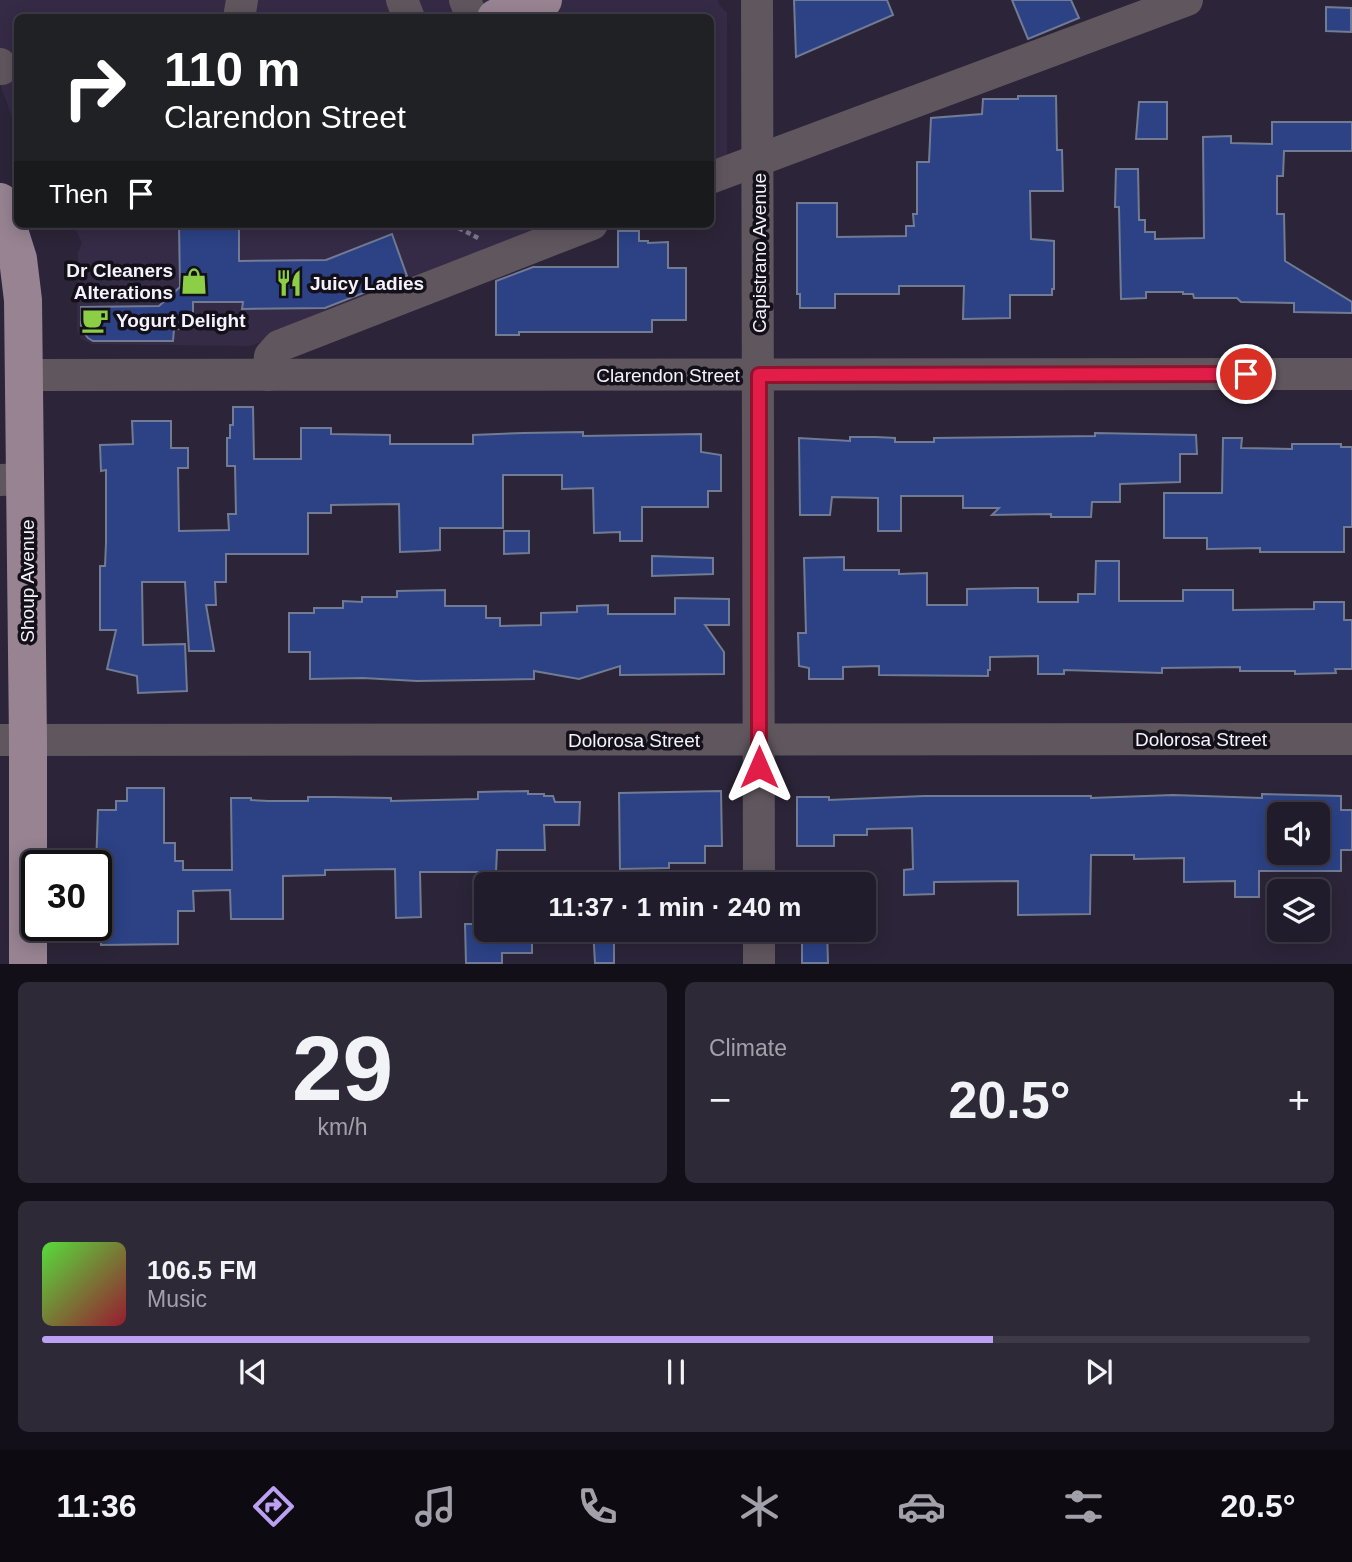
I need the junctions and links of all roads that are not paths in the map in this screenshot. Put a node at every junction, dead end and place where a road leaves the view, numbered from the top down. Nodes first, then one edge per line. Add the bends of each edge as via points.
1 (543, 0) edge
2 (757, 0) edge
3 (1187, 0) edge
4 (506, 14) edge
5 (759, 160) junction
6 (714, 177) edge
7 (0, 200) edge
8 (582, 228) edge
9 (1352, 374) edge
10 (25, 375) junction
11 (268, 375) junction
12 (759, 375) junction
13 (13, 479) edge
14 (1352, 739) edge
15 (14, 740) edge
16 (759, 740) junction
17 (759, 872) edge
18 (759, 942) edge
19 (28, 964) edge
20 (759, 964) edge

1 - 4 main road
2 - 5 street, Capistrano Avenue
3 - 5 street
5 - 6 street
5 - 12 street, Capistrano Avenue
7 - 10 main road, Shoup Avenue via 18,258
8 - 11 street via 279,346 270,356
9 - 12 street, Clarendon Street
10 - 11 street, Clarendon Street
10 - 13 main road, Shoup Avenue
11 - 12 street, Clarendon Street
12 - 16 street, Capistrano Avenue
13 - 15 main road, Shoup Avenue
14 - 16 street, Dolorosa Street
15 - 16 street, Dolorosa Street
15 - 19 main road, Shoup Avenue
16 - 17 street, Capistrano Avenue
18 - 20 street

